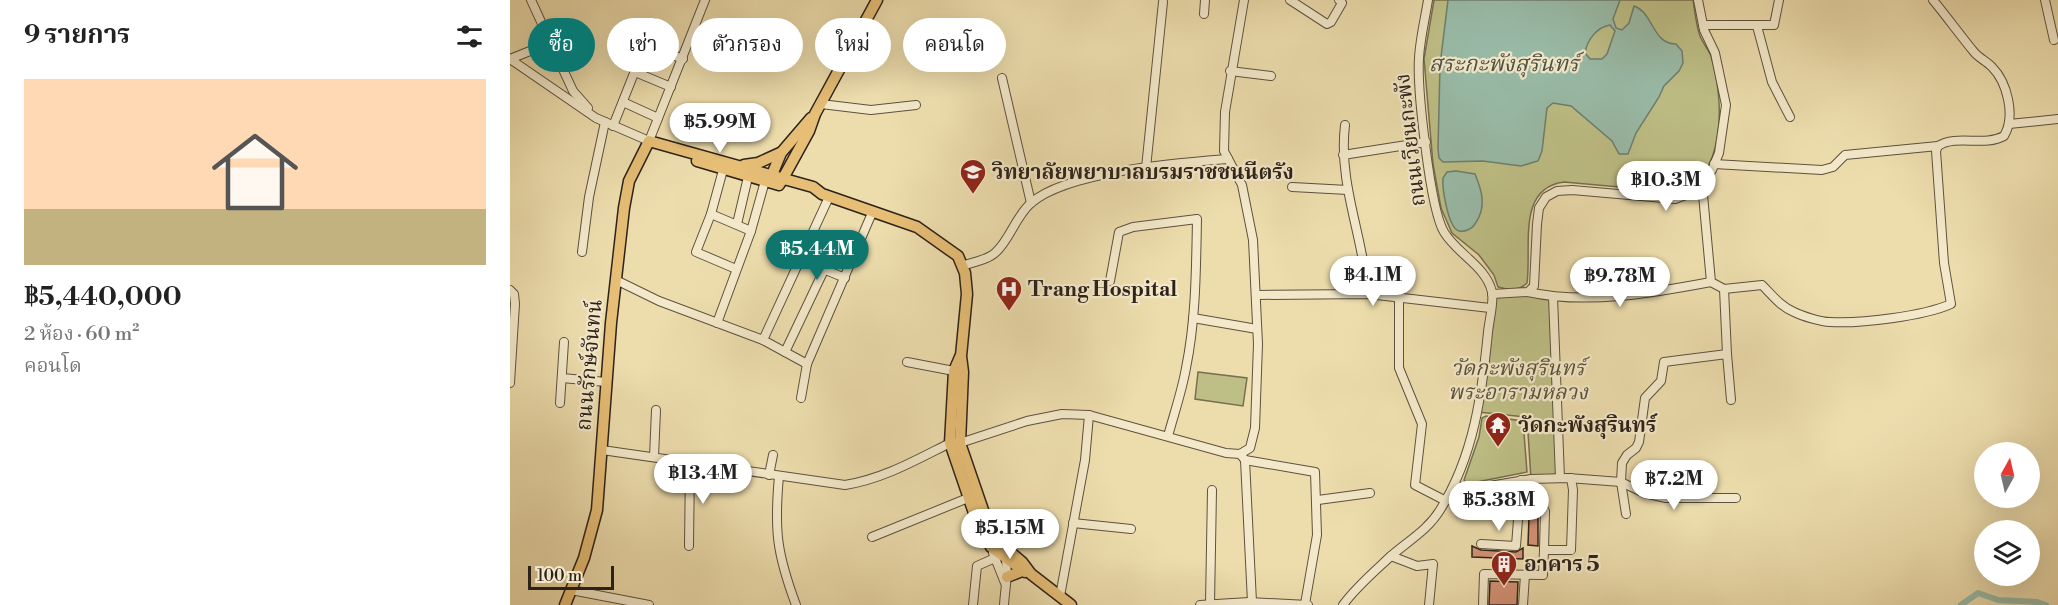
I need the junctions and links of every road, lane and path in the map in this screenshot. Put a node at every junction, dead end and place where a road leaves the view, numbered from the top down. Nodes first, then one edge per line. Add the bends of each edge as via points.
1 (531, 0) edge
2 (705, 0) edge
3 (877, 0) edge
4 (1205, 0) edge
5 (1244, 0) edge
6 (1290, 0) edge
7 (1339, 0) edge
8 (1428, 0) edge
9 (1698, 0) edge
10 (1779, 0) edge
11 (1933, 0) edge
12 (2045, 0) edge
13 (1163, 2) dead end
14 (1204, 15) dead end
15 (539, 18) edge
16 (1703, 25) junction
17 (1757, 26) junction
18 (2054, 40) dead end
19 (528, 52) edge
20 (679, 57) edge
21 (510, 59) edge
22 (683, 59) junction
23 (1230, 71) junction
24 (564, 72) edge
25 (635, 72) joint
26 (1270, 76) dead end
27 (1002, 78) dead end
28 (671, 87) junction
29 (623, 102) junction
30 (916, 105) dead end
31 (818, 109) junction
32 (1790, 117) dead end
33 (596, 118) junction
34 (658, 118) junction
35 (2058, 118) edge
36 (609, 124) junction
37 (2009, 124) junction
38 (1345, 125) dead end
39 (649, 141) junction
40 (1426, 142) junction
41 (1938, 146) junction
42 (781, 153) junction
43 (1343, 155) junction
44 (796, 157) junction
45 (1228, 159) junction
46 (1714, 164) junction
47 (728, 167) junction
48 (1146, 168) junction
49 (748, 177) junction
50 (773, 180) junction
51 (1702, 184) junction
52 (806, 185) junction
53 (1292, 187) dead end
54 (1348, 190) junction
55 (825, 195) junction
56 (1031, 203) junction
57 (872, 213) junction
58 (711, 214) junction
59 (737, 224) junction
60 (751, 231) junction
61 (582, 252) dead end
62 (799, 259) junction
63 (962, 266) junction
64 (736, 269) junction
65 (824, 270) junction
66 (845, 278) junction
67 (616, 280) junction
68 (1110, 281) dead end
69 (1711, 282) junction
70 (1724, 289) junction
71 (510, 290) edge
72 (1528, 292) junction
73 (1368, 294) junction
74 (1492, 294) junction
75 (1256, 295) junction
76 (1553, 297) junction
77 (1399, 298) junction
78 (1491, 308) junction
79 (1193, 318) junction
80 (717, 323) junction
81 (1257, 328) junction
82 (763, 340) junction
83 (564, 342) dead end
84 (785, 352) junction
85 (1727, 354) junction
86 (961, 356) junction
87 (907, 362) dead end
88 (807, 364) junction
89 (954, 371) junction
90 (562, 378) junction
91 (606, 382) junction
92 (510, 383) edge
93 (801, 398) dead end
94 (1731, 400) dead end
95 (560, 403) dead end
96 (656, 410) dead end
97 (1089, 415) junction
98 (1168, 436) junction
99 (955, 443) junction
100 (602, 450) junction
101 (773, 455) dead end
102 (654, 457) junction
103 (1243, 457) junction
104 (690, 463) junction
105 (774, 476) junction
106 (1560, 478) junction
107 (1571, 478) junction
108 (1521, 480) junction
109 (1621, 482) junction
110 (1455, 485) junction
111 (1212, 489) dead end
112 (1370, 493) dead end
113 (968, 498) junction
114 (1736, 498) dead end
115 (1318, 500) junction
116 (1446, 501) junction
117 (1519, 510) junction
118 (1626, 514) dead end
119 (1074, 523) junction
120 (1131, 529) dead end
121 (872, 537) dead end
122 (1481, 544) dead end
123 (689, 546) dead end
124 (1544, 550) junction
125 (999, 552) junction
126 (1391, 556) junction
127 (1027, 572) junction
128 (1525, 575) junction
129 (1006, 580) junction
130 (571, 590) junction
131 (1060, 596) junction
132 (1252, 602) junction
133 (1210, 604) edge
134 (1347, 604) edge
135 (565, 605) edge
136 (648, 605) edge
137 (796, 605) edge
138 (973, 605) edge
139 (1004, 605) edge
140 (1071, 605) edge
141 (1200, 605) edge
142 (1307, 605) edge
143 (1429, 605) edge
144 (1483, 605) edge
145 (1523, 605) edge

1 - 15 street
2 - 22 street
3 - 31 main road
4 - 14 street
5 - 23 street
6 - 7 street via 1327,24 1342,3
8 - 40 street, ถนนเวียนกะพัง via 1419,58
9 - 16 street
10 - 17 street via 1774,25
11 - 37 street via 1976,55 2000,77
12 - 18 street
13 - 48 street
16 - 17 street
16 - 46 street via 1716,53 1726,105
17 - 32 street via 1772,82
19 - 21 street
20 - 22 street
21 - 33 street
22 - 28 street
23 - 26 street
23 - 45 street via 1224,151
24 - 33 street via 573,91
25 - 28 street
25 - 29 street
27 - 56 street
28 - 34 street
29 - 34 street
29 - 36 street
30 - 31 street via 871,110
31 - 42 main road
31 - 44 main road
33 - 36 street
34 - 39 street
35 - 37 street
36 - 39 street
36 - 61 street via 589,197
37 - 41 street via 2000,138
38 - 43 street
39 - 47 main road
39 - 67 main road, ถนนรักษ์จันทน์ via 629,181
40 - 43 street
40 - 74 street, ถนนเวียนกะพัง via 1438,218 1451,242 1486,278
41 - 46 street via 1845,155 1833,167 1822,170
41 - 70 street via 1935,161 1951,304 1915,314 1829,322 1784,307 1762,285
42 - 47 main road via 758,163
42 - 50 main road
43 - 54 street
44 - 50 main road
44 - 52 main road via 796,173
45 - 48 street
45 - 75 street via 1242,185 1248,209
46 - 51 street
47 - 49 main road
47 - 50 main road
47 - 58 street
48 - 56 street via 1084,180 1058,188
49 - 50 main road
49 - 59 street
50 - 52 main road
50 - 55 main road via 809,194
50 - 60 street
51 - 69 street
51 - 72 street via 1691,194 1675,199 1572,190 1546,197 1539,208 1534,286
52 - 55 main road
53 - 54 street
54 - 73 street
55 - 57 main road
55 - 62 street
56 - 63 street via 996,252
57 - 63 main road via 917,227 958,256
57 - 66 street
58 - 59 street
58 - 64 street via 696,252
59 - 60 street
60 - 64 street
62 - 65 street
62 - 82 street
63 - 86 main road via 967,294
64 - 80 street
65 - 66 street
65 - 84 street
66 - 88 street
67 - 80 street
67 - 91 main road, ถนนรักษ์จันทน์
68 - 79 street via 1119,232 1197,219
69 - 70 street
69 - 76 street via 1652,292
70 - 85 street
71 - 92 street via 515,304
72 - 74 street
72 - 76 street
73 - 75 street
73 - 77 street
74 - 78 street
75 - 81 street
76 - 106 street
77 - 78 street
77 - 116 street via 1399,368 1422,424 1415,485
78 - 110 street via 1478,412
79 - 81 street
79 - 98 street via 1186,369
80 - 82 street
81 - 103 street via 1255,428 1250,448
82 - 84 street
83 - 90 street
84 - 88 street
85 - 94 street
85 - 109 street via 1664,362 1661,381 1645,398 1640,442 1622,463
86 - 89 main road
86 - 99 main road via 963,372
87 - 89 street
88 - 93 street
89 - 99 main road
90 - 91 street
90 - 95 street
91 - 100 main road, ถนนรักษ์จันทน์
96 - 102 street
97 - 98 street
97 - 99 street via 1062,414 1027,421
97 - 119 street
98 - 103 street
99 - 105 street via 862,483 845,485
99 - 113 main road
99 - 125 main road
100 - 102 street
100 - 130 main road, ถนนรักษ์จันทน์ via 594,531
101 - 105 street
102 - 104 street
103 - 115 street via 1315,472
103 - 132 street
104 - 105 street
104 - 123 street
105 - 137 street via 777,540
106 - 107 street
106 - 108 street
107 - 109 street
107 - 124 street via 1570,550
108 - 110 street via 1466,490
108 - 117 street
109 - 114 street via 1666,498
109 - 118 street
110 - 116 street
111 - 133 street
112 - 115 street
113 - 121 street
113 - 125 main road
115 - 142 street
116 - 126 street via 1426,529
117 - 122 street via 1516,546
117 - 124 street via 1545,512
119 - 120 street
119 - 131 street
124 - 128 street via 1543,575
125 - 127 main road via 1022,562
125 - 129 street
125 - 138 street via 977,566
126 - 134 street
126 - 143 street via 1417,566 1433,564
127 - 129 main road
127 - 131 main road
128 - 144 street via 1484,574
128 - 145 street
129 - 139 street
130 - 135 main road, ถนนรักษ์จันทน์
130 - 136 street
131 - 140 main road
132 - 133 street
132 - 142 street
133 - 141 street

